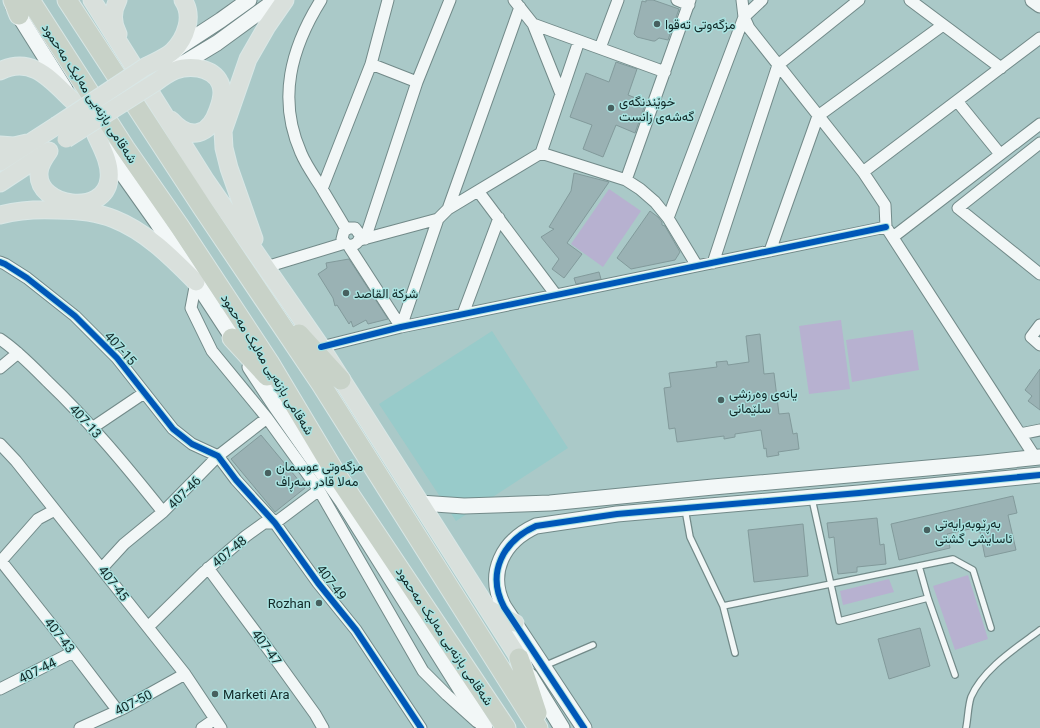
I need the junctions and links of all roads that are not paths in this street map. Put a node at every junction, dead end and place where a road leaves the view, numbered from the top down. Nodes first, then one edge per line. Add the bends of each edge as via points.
1 (30, 0) edge
2 (67, 0) edge
3 (92, 0) edge
4 (118, 0) edge
5 (182, 0) edge
6 (249, 0) edge
7 (276, 0) edge
8 (285, 0) edge
9 (321, 0) edge
10 (388, 0) edge
11 (450, 0) edge
12 (618, 0) edge
13 (677, 0) edge
14 (742, 0) edge
15 (762, 0) edge
16 (859, 0) edge
17 (910, 0) edge
18 (1033, 0) edge
19 (690, 2) edge
20 (517, 4) edge
21 (14, 5) edge
22 (1040, 6) edge
23 (744, 17) junction
24 (533, 24) junction
25 (943, 25) junction
26 (1040, 38) edge
27 (579, 41) junction
28 (600, 48) junction
29 (172, 52) junction
30 (371, 64) junction
31 (138, 65) junction
32 (778, 65) junction
33 (1001, 68) junction
34 (173, 70) junction
35 (0, 71) edge
36 (665, 72) junction
37 (417, 82) junction
38 (561, 94) junction
39 (73, 101) junction
40 (957, 101) junction
41 (160, 108) junction
42 (818, 116) junction
43 (1040, 124) edge
44 (96, 135) junction
45 (31, 142) junction
46 (1040, 143) edge
47 (0, 145) edge
48 (49, 151) junction
49 (540, 153) junction
50 (1000, 154) junction
51 (0, 162) edge
52 (863, 172) junction
53 (626, 180) junction
54 (0, 183) edge
55 (322, 189) junction
56 (478, 191) junction
57 (448, 209) junction
58 (0, 215) edge
59 (499, 218) junction
60 (668, 218) junction
61 (438, 219) junction
62 (886, 227) junction
63 (346, 229) junction
64 (893, 237) junction
65 (362, 239) junction
66 (347, 244) junction
67 (770, 251) junction
68 (0, 262) edge
69 (713, 263) junction
70 (697, 266) junction
71 (266, 267) junction
72 (1040, 274) edge
73 (196, 282) junction
74 (258, 290) junction
75 (556, 295) junction
76 (463, 314) junction
77 (1040, 326) edge
78 (401, 327) junction
79 (232, 338) junction
80 (0, 339) edge
81 (1040, 345) edge
82 (321, 347) junction
83 (18, 353) junction
84 (0, 368) edge
85 (341, 380) junction
86 (144, 393) junction
87 (298, 410) junction
88 (267, 418) junction
89 (92, 428) junction
90 (1040, 430) edge
91 (1020, 434) junction
92 (2, 449) edge
93 (218, 456) junction
94 (1038, 457) edge
95 (1040, 475) edge
96 (818, 477) junction
97 (319, 490) junction
98 (815, 496) junction
99 (420, 503) junction
100 (684, 507) junction
101 (56, 510) junction
102 (163, 512) junction
103 (275, 523) junction
104 (1, 562) edge
105 (919, 566) junction
106 (102, 568) junction
107 (208, 568) junction
108 (831, 584) junction
109 (928, 598) junction
110 (723, 606) junction
111 (487, 608) junction
112 (515, 623) junction
113 (148, 627) junction
114 (990, 628) dead end
115 (1040, 630) edge
116 (593, 645) dead end
117 (73, 652) junction
118 (735, 653) dead end
119 (519, 658) junction
120 (544, 666) junction
121 (185, 674) junction
122 (955, 674) dead end
123 (0, 689) edge
124 (118, 711) junction
125 (218, 723) edge
126 (80, 728) edge
127 (202, 728) edge
128 (323, 728) edge
129 (421, 728) edge
130 (484, 728) edge
131 (506, 728) edge
132 (538, 728) edge
133 (542, 728) edge
134 (562, 728) edge
135 (584, 728) edge
136 (966, 728) edge

1 - 87 highway, شەقامی بازنەیی مەلیک مەحمود
2 - 74 highway, شەقامی بازنەیی مەلیک مەحمود
3 - 31 main road
4 - 31 main road via 113,14 115,30
5 - 29 main road via 189,15 188,25
6 - 29 street
7 - 34 street via 217,43
8 - 71 main road via 248,59 223,131 229,168
9 - 55 street via 299,45 291,68 288,92 289,112 300,152
10 - 30 street
11 - 37 street
12 - 28 street
13 - 19 street
14 - 23 street
15 - 23 street
16 - 32 street
17 - 25 street
18 - 22 street
19 - 36 street
20 - 24 street
20 - 57 street
21 - 39 street
23 - 32 street via 749,28
23 - 60 street
24 - 27 street
24 - 38 street
25 - 33 street
25 - 42 street
26 - 33 street
27 - 28 street
27 - 38 street
28 - 36 street
29 - 31 main road
30 - 37 street
30 - 55 street
31 - 41 main road
31 - 45 main road, bridge
32 - 42 street
32 - 69 street
33 - 40 street
34 - 41 main road via 196,68 214,74 222,91 217,114 209,128 194,134 178,128
34 - 48 main road, bridge
35 - 39 main road via 12,66 31,67 41,72
36 - 53 street
37 - 65 street
38 - 49 street
39 - 44 street
40 - 50 street
40 - 52 street
41 - 71 main road via 206,181
42 - 52 street
42 - 67 street
43 - 50 street
44 - 48 main road via 106,158 109,174 106,190 93,201 64,201 52,196 43,188 39,172 42,161
44 - 73 street
45 - 47 main road via 14,146
45 - 51 main road
46 - 72 street via 958,208
48 - 54 main road
49 - 53 street
49 - 56 street
50 - 64 street
52 - 62 street via 885,205
53 - 60 street via 647,194
55 - 63 street
56 - 57 street
56 - 59 street
57 - 61 street
58 - 73 main road via 50,209 87,212 114,219 140,233 170,256
59 - 75 street
59 - 76 street
60 - 70 street
61 - 65 street
61 - 78 street
62 - 64 street
62 - 67 street
63 - 65 street via 357,230
63 - 66 street via 342,236
64 - 91 street
65 - 66 street via 354,245
66 - 71 street
66 - 78 street
67 - 69 street
68 - 86 street, 407-15 via 27,278 75,316 117,358
69 - 70 street
70 - 75 street
71 - 82 main road
73 - 79 street
73 - 88 street via 191,308 212,351
74 - 85 highway
74 - 132 highway, شەقامی بازنەیی مەلیک مەحمود via 321,384
75 - 76 street
76 - 78 street
77 - 81 street via 1031,338
78 - 82 street
79 - 87 highway
79 - 130 street via 343,502
80 - 83 street, 407-13
82 - 85 main road
83 - 84 street
83 - 89 street, 407-13
85 - 99 main road
86 - 89 street
86 - 93 street, 407-15 via 173,429 192,444
87 - 131 highway, شەقامی بازنەیی مەلیک مەحمود via 336,474
88 - 93 street, 407-46
88 - 97 street
89 - 102 street, 407-13
90 - 91 street
91 - 94 street
92 - 101 street, 407-45 via 16,461
93 - 102 street, 407-46
93 - 103 street, 407-49
94 - 96 street
95 - 98 street
96 - 98 street
96 - 99 street via 550,503 464,506
97 - 103 street, 407-48
97 - 130 street via 423,671
98 - 100 street
98 - 108 lane
99 - 111 main road
100 - 110 lane via 690,537
100 - 112 street via 588,518 536,526 524,531 505,550 497,575 500,599
101 - 104 street via 38,519
101 - 106 street, 407-45
102 - 106 street, 407-46 via 124,544
103 - 107 street, 407-48 via 264,523
103 - 129 street, 407-49 via 356,630
104 - 117 street, 407-43
105 - 108 lane
105 - 109 lane
105 - 114 lane via 953,560 973,570
106 - 113 street, 407-45
107 - 113 street, 407-48
107 - 128 street, 407-47
108 - 109 lane via 839,622
108 - 110 lane
109 - 122 lane
110 - 118 lane
111 - 112 main road
111 - 119 main road
112 - 120 street
113 - 121 street, 407-45
115 - 136 lane via 980,680 971,698
116 - 120 lane
117 - 123 street, 407-44
117 - 124 street, 407-43
119 - 133 highway
119 - 134 street
120 - 135 street
121 - 124 street, 407-50
121 - 125 street, 407-45
124 - 126 street, 407-50
125 - 127 street

